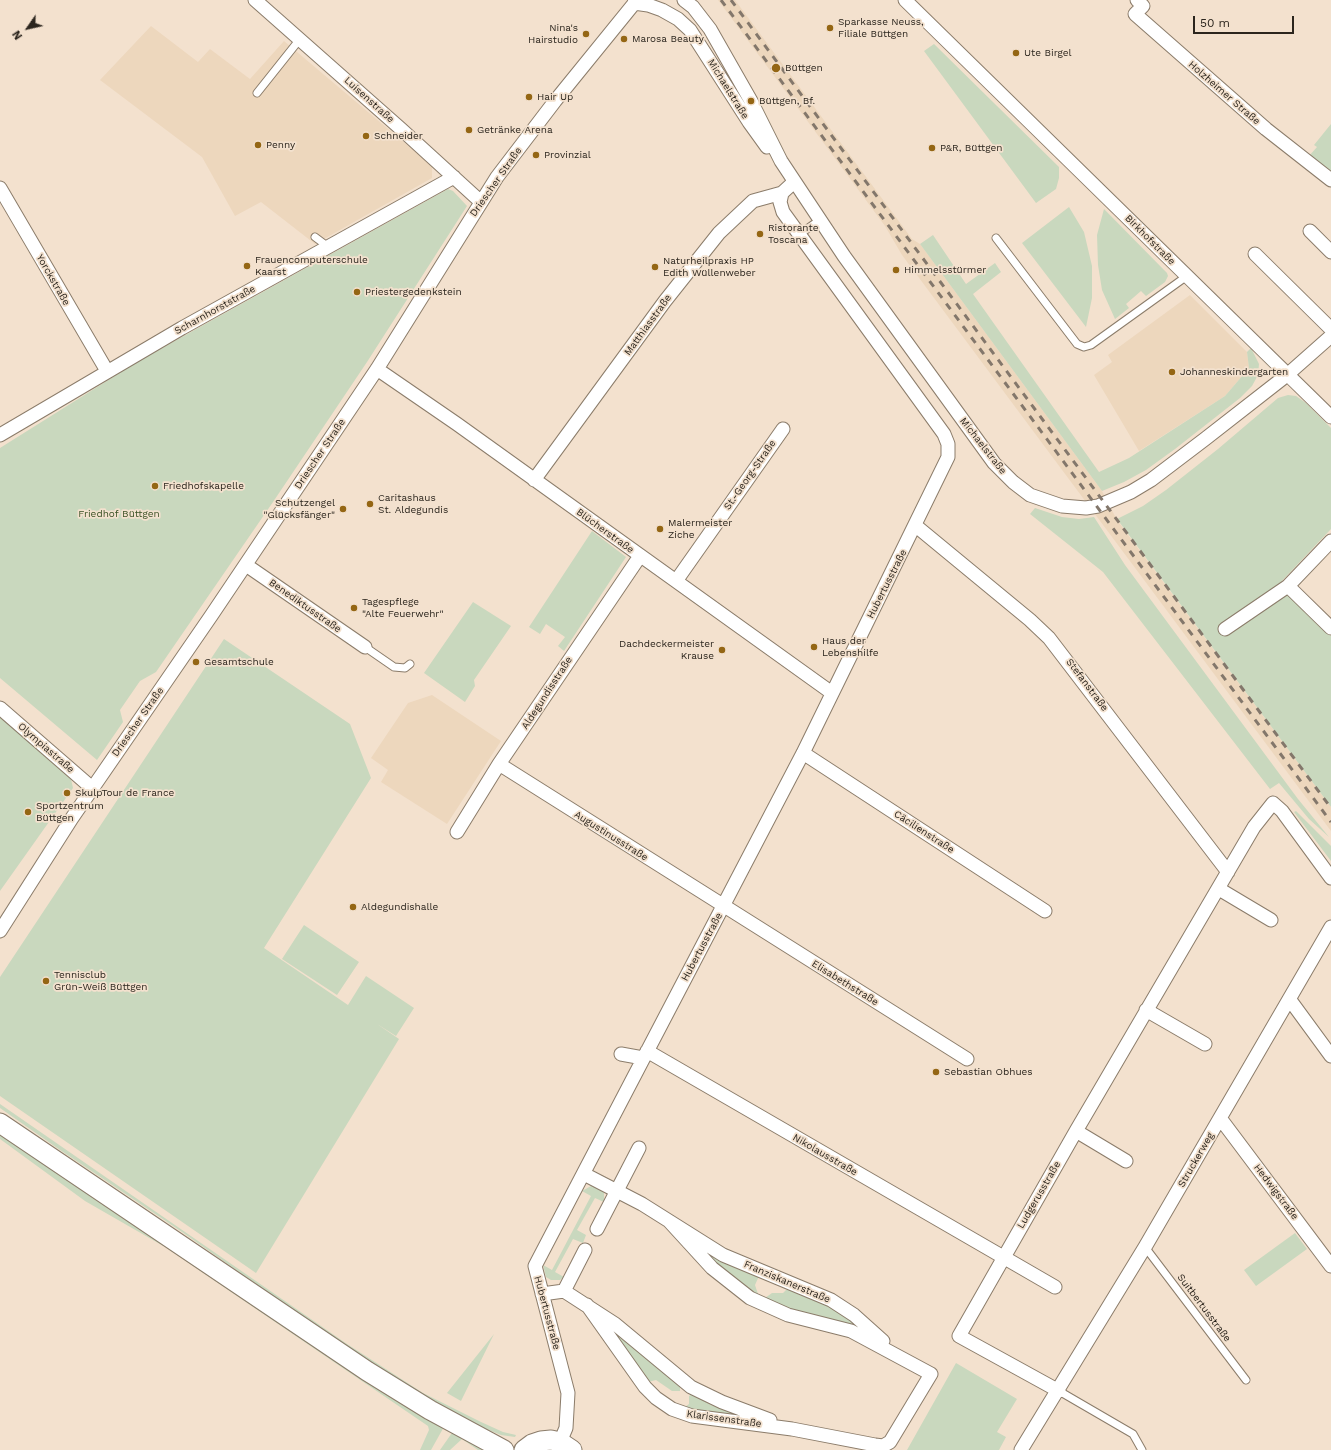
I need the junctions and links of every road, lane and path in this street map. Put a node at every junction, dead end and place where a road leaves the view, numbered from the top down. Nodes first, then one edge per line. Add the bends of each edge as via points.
1 (255, 0) edge
2 (684, 0) edge
3 (905, 0) edge
4 (1137, 0) edge
5 (635, 2) edge
6 (654, 3) edge
7 (300, 39) junction
8 (257, 94) dead end
9 (781, 161) junction
10 (454, 177) junction
11 (1331, 180) edge
12 (794, 182) junction
13 (0, 188) edge
14 (782, 193) junction
15 (481, 202) junction
16 (822, 224) junction
17 (1310, 231) dead end
18 (800, 234) junction
19 (315, 237) dead end
20 (996, 238) dead end
21 (327, 246) junction
22 (1331, 252) edge
23 (1255, 254) dead end
24 (1186, 276) junction
25 (1331, 329) edge
26 (1331, 336) edge
27 (377, 369) junction
28 (107, 371) junction
29 (1286, 375) junction
30 (1331, 417) edge
31 (783, 429) dead end
32 (0, 435) edge
33 (534, 480) junction
34 (916, 526) junction
35 (1331, 541) edge
36 (640, 556) junction
37 (246, 565) junction
38 (676, 581) junction
39 (1288, 586) junction
40 (1331, 628) edge
41 (1225, 629) dead end
42 (365, 647) joint
43 (410, 664) dead end
44 (832, 693) junction
45 (0, 708) edge
46 (803, 753) junction
47 (499, 764) junction
48 (92, 788) junction
49 (457, 832) dead end
50 (1228, 872) junction
51 (1331, 878) edge
52 (1219, 889) junction
53 (724, 907) junction
54 (1045, 911) dead end
55 (1271, 920) dead end
56 (1331, 927) edge
57 (0, 931) edge
58 (1290, 1000) junction
59 (1146, 1010) junction
60 (1205, 1044) dead end
61 (621, 1054) dead end
62 (645, 1055) junction
63 (1331, 1056) edge
64 (967, 1059) dead end
65 (1220, 1118) junction
66 (0, 1123) edge
67 (1076, 1131) junction
68 (639, 1148) dead end
69 (1126, 1161) dead end
70 (584, 1174) junction
71 (616, 1190) junction
72 (669, 1221) junction
73 (597, 1229) dead end
74 (1145, 1247) junction
75 (585, 1250) dead end
76 (1003, 1258) junction
77 (1331, 1266) edge
78 (1055, 1287) dead end
79 (564, 1291) junction
80 (542, 1294) junction
81 (587, 1305) junction
82 (897, 1354) junction
83 (930, 1374) joint
84 (1246, 1380) dead end
85 (1059, 1391) junction
86 (792, 1428) junction
87 (566, 1446) edge
88 (504, 1450) edge
89 (524, 1450) edge
90 (1021, 1450) edge
91 (1142, 1450) edge

1 - 7 street, Luisenstraße
2 - 9 street, Michaelstraße via 694,7 710,29 751,101
3 - 24 street, Birkhofstraße
4 - 11 street, Holzheimer Straße via 1143,6 1135,14 1266,129
5 - 6 street, Michaelstraße
5 - 15 street, Driescher Straße via 555,101
6 - 9 street, Michaelstraße via 690,30 749,122
7 - 8 lane
7 - 10 street, Luisenstraße
9 - 12 street, Michaelstraße
10 - 15 street, Luisenstraße
10 - 21 street, Scharnhorststraße
12 - 14 street
12 - 16 street, Michaelstraße
13 - 28 street, Yorckstraße
14 - 18 street via 780,202 783,212
14 - 33 street, Matthiasstraße via 753,201 719,233 665,301
15 - 27 street, Driescher Straße
16 - 18 lane via 814,224
16 - 29 street, Michaelstraße via 994,463 1022,489 1054,504 1070,507 1098,506 1119,499 1143,486
17 - 22 street
18 - 34 street, Hubertusstraße via 944,434 949,450 946,464
19 - 21 lane
20 - 24 lane via 1077,344 1084,347 1091,345
21 - 28 street, Scharnhorststraße
23 - 25 street
24 - 29 street, Birkhofstraße
26 - 29 street, Michaelstraße
27 - 33 street, Blücherstraße
27 - 37 street, Driescher Straße
28 - 32 street, Scharnhorststraße
29 - 30 street, Birkhofstraße
31 - 38 street, St.-Georg-Straße
33 - 36 street, Blücherstraße
34 - 44 street, Hubertusstraße
34 - 50 street, Stefanstraße via 1049,638
35 - 39 street
36 - 38 street, Blücherstraße
36 - 47 street, Aldegundisstraße
37 - 42 street, Benediktusstraße
37 - 48 street, Driescher Straße
38 - 44 street, Blücherstraße
39 - 40 street
39 - 41 street
42 - 43 lane via 394,667 405,668
44 - 46 street, Hubertusstraße
45 - 48 street, Olympiastraße
46 - 53 street, Hubertusstraße
46 - 54 street, Cäcilienstraße
47 - 49 street, Aldegundisstraße
47 - 53 street, Augustinusstraße
48 - 57 street, Driescher Straße
50 - 51 street, Ludgerusstraße via 1254,827 1273,803 1282,811
50 - 52 street, Ludgerusstraße
52 - 55 street
52 - 59 street, Ludgerusstraße
53 - 62 street, Hubertusstraße
53 - 64 street, Elisabethstraße
56 - 58 street, Struckerweg
58 - 63 street
58 - 65 street, Struckerweg
59 - 60 street
59 - 67 street, Ludgerusstraße
61 - 62 street, Nikolausstraße
62 - 70 street, Hubertusstraße
62 - 76 street, Nikolausstraße
65 - 74 street, Struckerweg
65 - 77 street, Hedwigstraße
66 - 88 main road via 367,1371 430,1410
67 - 69 street
67 - 76 street, Ludgerusstraße
68 - 71 street
70 - 71 street, Franziskanerstraße
70 - 80 street, Hubertusstraße via 535,1266
71 - 72 street, Franziskanerstraße
71 - 73 street
72 - 82 street, Franziskanerstraße via 723,1255 831,1300 854,1314
72 - 82 street, Franziskanerstraße via 712,1268 750,1298 783,1313 851,1331
74 - 84 lane, Suitbertusstraße
74 - 85 street, Struckerweg
75 - 79 street
76 - 78 street
76 - 85 street, Ludgerusstraße via 959,1336
79 - 80 street
79 - 81 street, Klarissenstraße
80 - 87 street, Hubertusstraße via 568,1393
81 - 86 street, Klarissenstraße via 615,1324 691,1387 733,1407
81 - 86 street, Klarissenstraße via 646,1387 666,1406 692,1416
82 - 83 street, Franziskanerstraße
83 - 86 street, Klarissenstraße via 895,1436 885,1445
85 - 90 street, Struckerweg
85 - 91 lane via 1133,1434
87 - 89 main road via 541,1441

